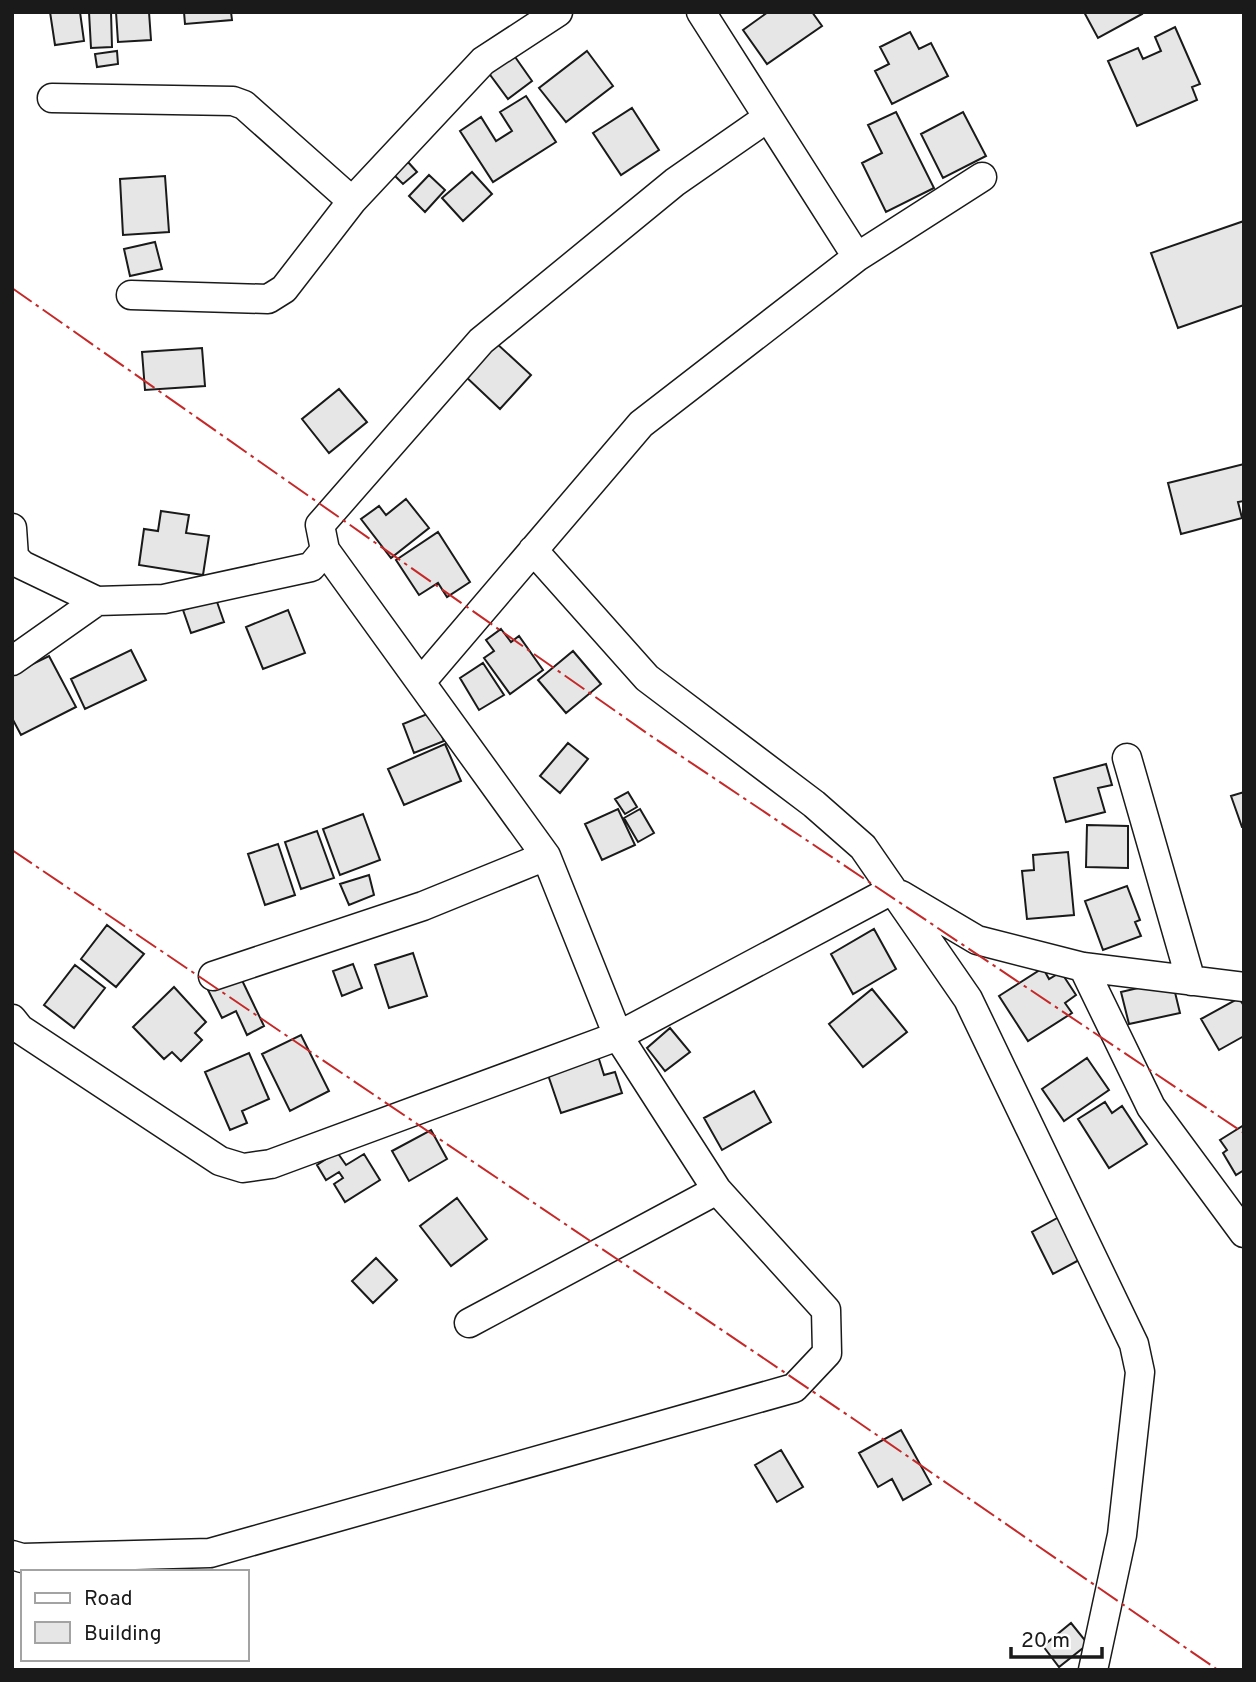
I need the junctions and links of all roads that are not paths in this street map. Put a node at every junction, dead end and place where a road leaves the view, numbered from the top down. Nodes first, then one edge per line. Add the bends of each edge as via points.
1 (558, 12) edge
2 (701, 12) edge
3 (52, 99) dead end
4 (767, 118) junction
5 (982, 177) dead end
6 (352, 201) junction
7 (858, 257) junction
8 (131, 295) dead end
9 (12, 528) edge
10 (325, 550) junction
11 (533, 550) junction
12 (97, 601) junction
13 (12, 661) edge
14 (421, 682) junction
15 (1127, 758) dead end
16 (546, 856) junction
17 (892, 890) junction
18 (1083, 968) junction
19 (213, 976) dead end
20 (1191, 981) junction
21 (1244, 987) edge
22 (12, 1019) edge
23 (618, 1036) junction
24 (717, 1190) junction
25 (1244, 1233) edge
26 (470, 1323) dead end
27 (12, 1555) edge
28 (1093, 1670) edge

1 - 6 street via 484,61
2 - 4 street
3 - 6 street via 233,101 244,105
4 - 7 street
4 - 10 street via 676,182 481,341 320,525
5 - 7 street
6 - 8 street via 284,289 268,299
7 - 11 street via 641,424
9 - 12 street via 14,557 22,565
10 - 12 street via 311,567 164,599
10 - 14 street
11 - 14 street
11 - 17 street via 647,678 814,804 863,847
12 - 13 street
14 - 16 street
15 - 20 street
16 - 19 street via 423,906
16 - 23 street
17 - 18 street via 976,940
17 - 23 street
17 - 28 street via 968,999 1133,1344 1140,1372 1122,1535
18 - 20 street
18 - 25 street via 1151,1107
20 - 21 street
22 - 23 street via 20,1029 220,1161 243,1168 271,1164
23 - 24 street
24 - 26 street
24 - 27 street via 827,1310 827,1353 793,1388 210,1553

